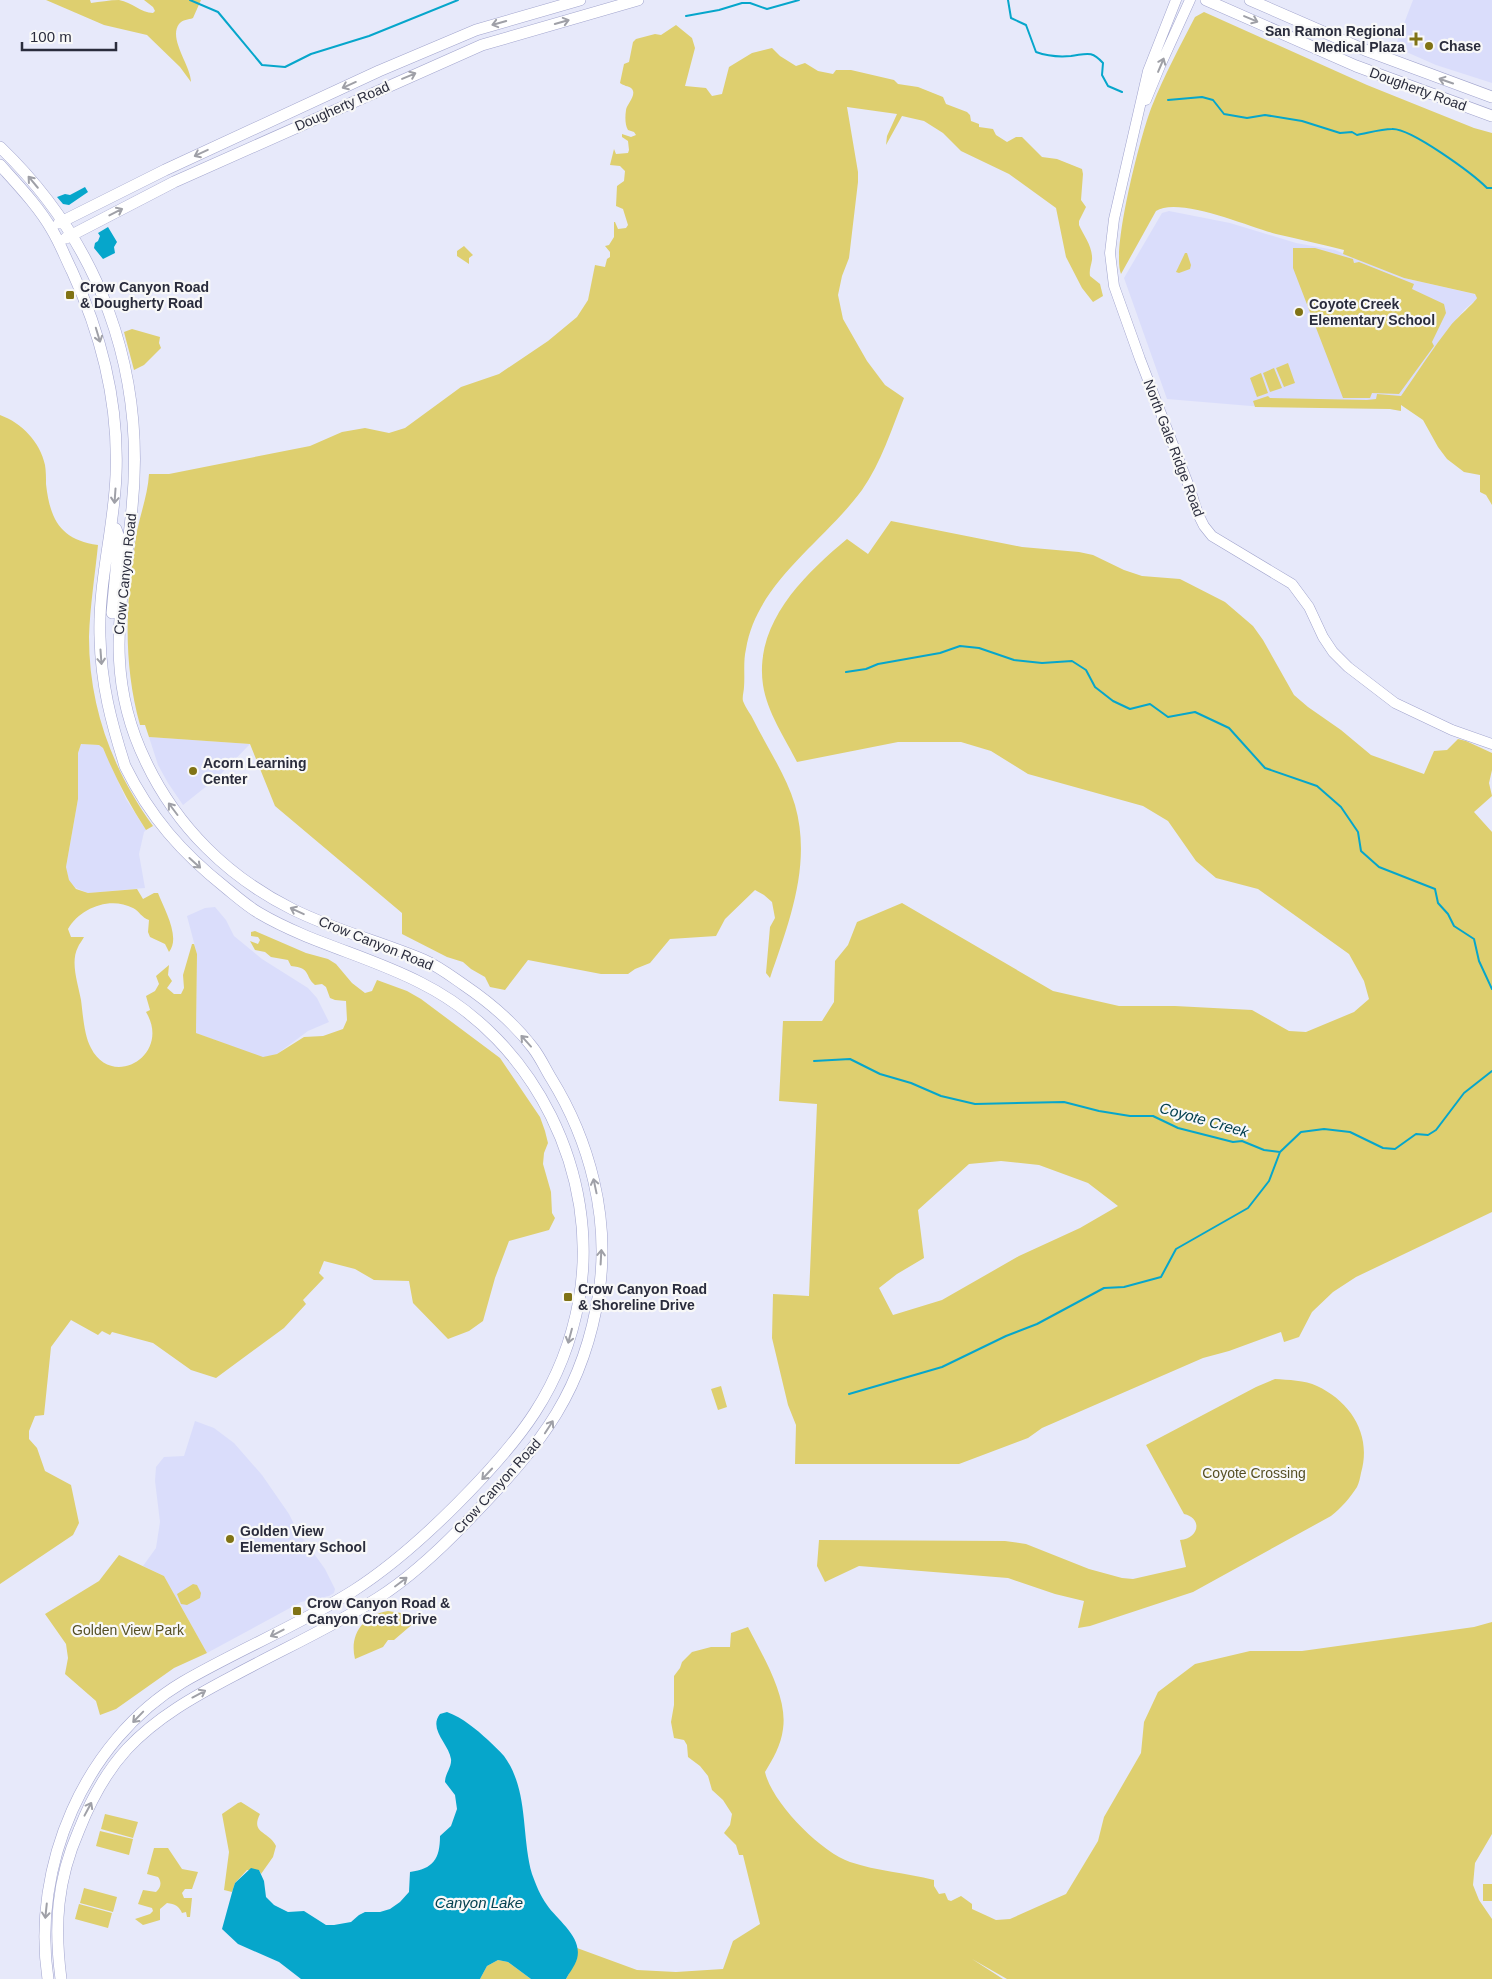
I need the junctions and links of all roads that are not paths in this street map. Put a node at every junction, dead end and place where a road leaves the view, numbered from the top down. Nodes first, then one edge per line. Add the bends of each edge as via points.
1 (580, 0) edge
2 (638, 0) edge
3 (1176, 0) edge
4 (1190, 0) edge
5 (1206, 0) edge
6 (1250, 0) edge
7 (1492, 96) edge
8 (1492, 116) edge
9 (1136, 127) junction
10 (0, 147) edge
11 (0, 166) edge
12 (64, 220) junction
13 (52, 229) junction
14 (72, 235) junction
15 (58, 242) junction
16 (111, 526) junction
17 (118, 649) junction
18 (1492, 744) edge
19 (48, 1979) edge
20 (61, 1979) edge

1 -> 12 main road, Dougherty Road via 476,30 379,71
14 -> 2 main road, Dougherty Road via 174,182 482,45
3 - 9 street, North Gale Ridge Road via 1148,71
9 -> 4 street, North Gale Ridge Road
5 -> 8 main road, Dougherty Road via 1356,66
7 -> 6 main road, Dougherty Road via 1365,50
9 - 18 street, North Gale Ridge Road via 1111,234 1114,286 1204,526 1218,540 1292,584 1309,607 1333,652 1395,704
12 -> 10 main road, Crow Canyon Road
11 - 13 main road, Crow Canyon Road
12 - 13 main road, Dougherty Road
12 - 14 main road, Crow Canyon Road
13 - 15 main road, Crow Canyon Road
14 - 15 main road, Dougherty Road
14 - 17 main road, Crow Canyon Road via 106,301 126,368 133,412 135,476 120,602
15 -> 16 main road, Crow Canyon Road via 87,304 109,382 116,451
16 - 17 main road via 119,538 112,601 113,632
16 -> 19 main road, Crow Canyon Road via 101,613 102,674 106,701 125,766 148,805 188,857 254,911 298,933 424,984 447,997 492,1033 531,1080 564,1145 580,1211 582,1269 569,1342 534,1416 509,1449 448,1513 389,1567 333,1602 181,1684 144,1711 114,1741 80,1795 53,1863 44,1926
20 -> 17 main road, Crow Canyon Road via 57,1952 60,1885 85,1815 100,1786 125,1751 157,1722 191,1699 384,1594 417,1570 507,1480 548,1429 574,1381 593,1323 602,1248 596,1190 587,1155 561,1094 535,1050 482,997 446,972 423,960 297,912 259,891 226,867 196,838 166,799 146,763 124,696

